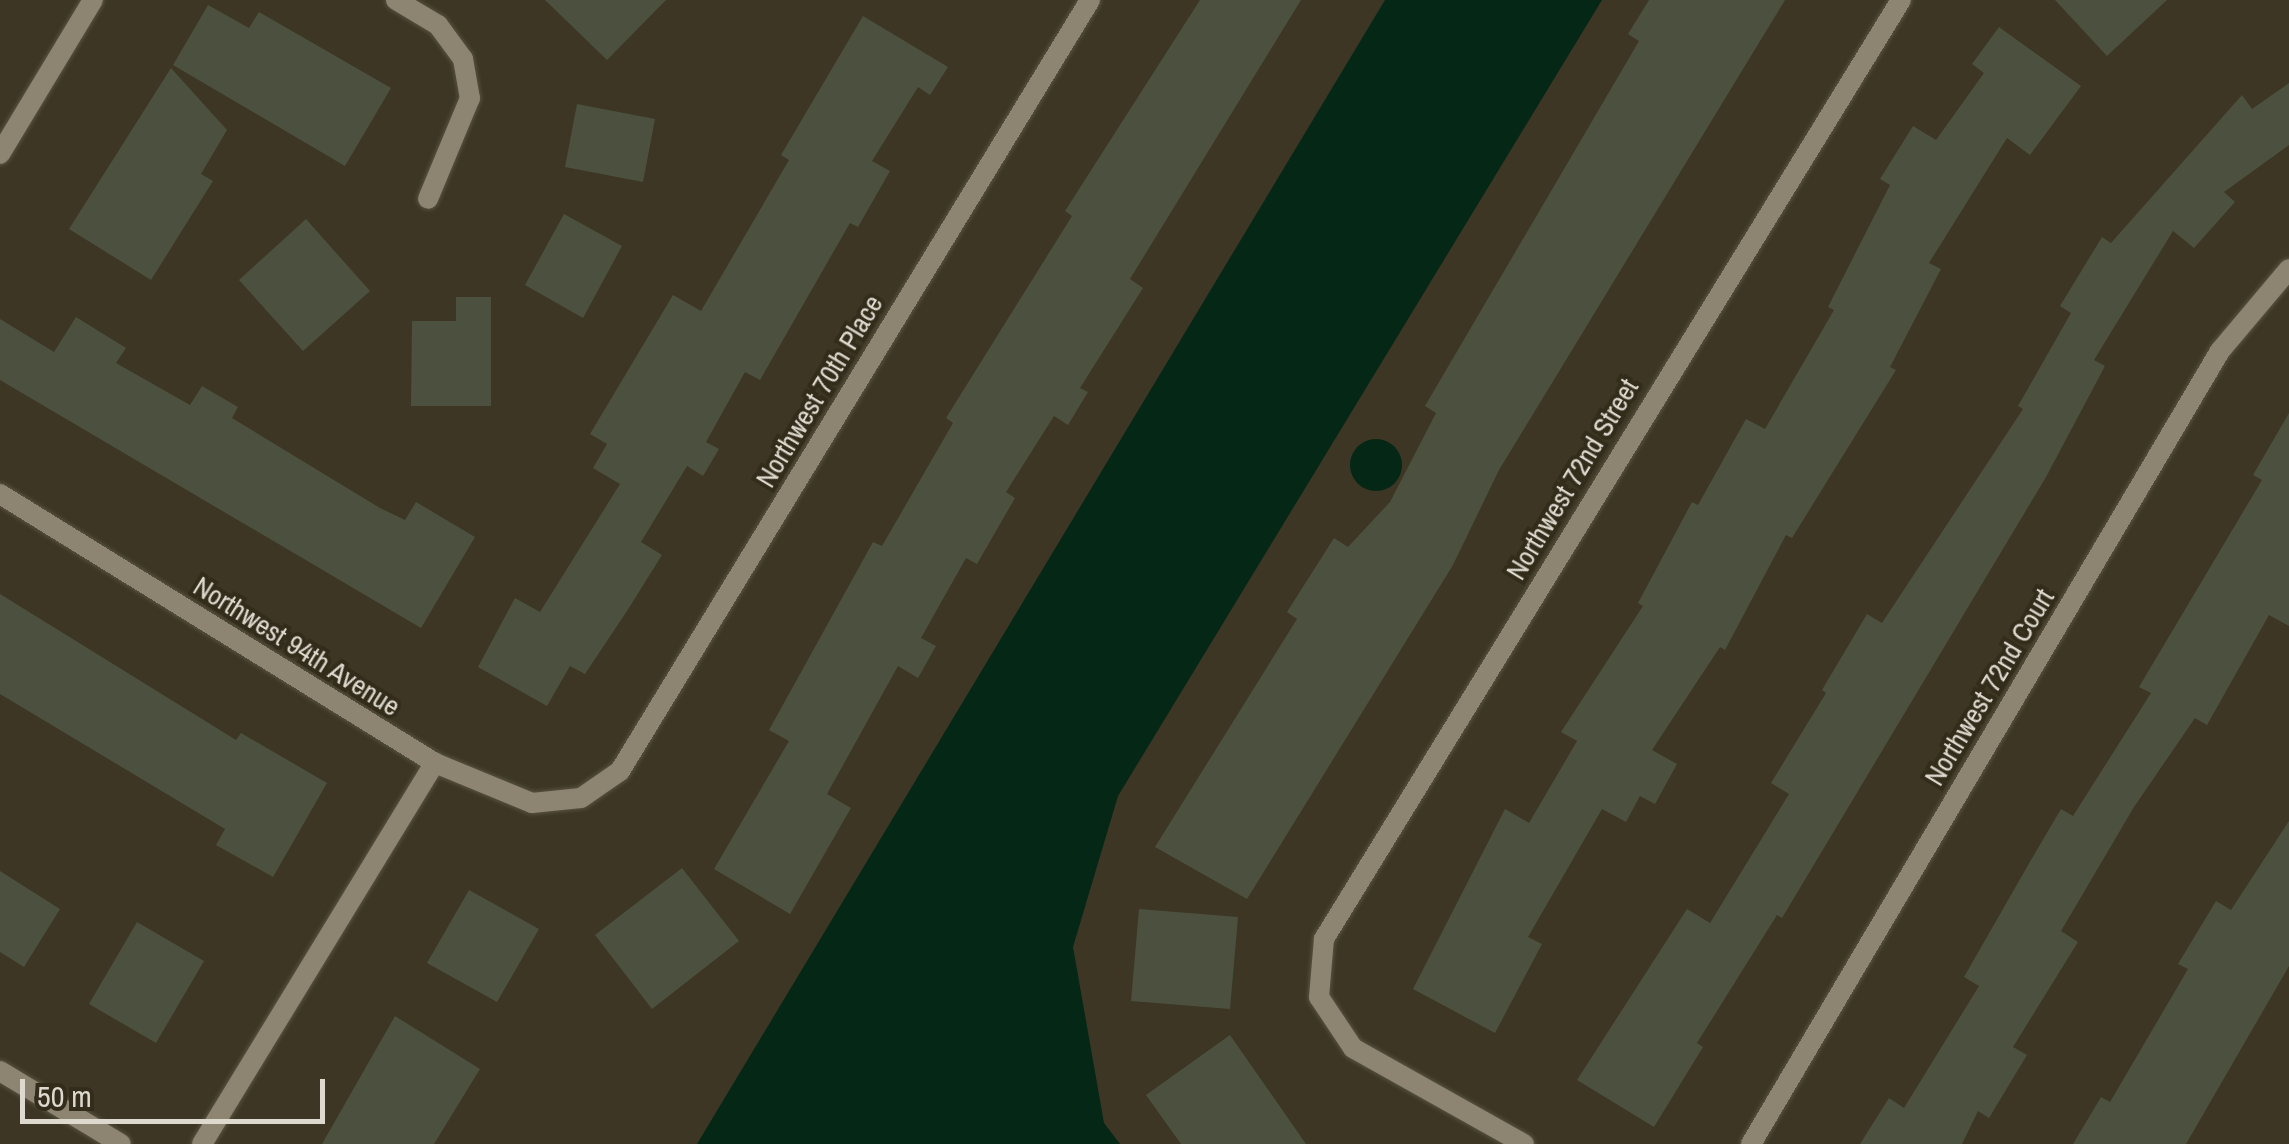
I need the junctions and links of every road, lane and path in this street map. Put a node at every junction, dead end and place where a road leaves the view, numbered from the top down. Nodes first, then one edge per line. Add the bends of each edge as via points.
1 (92, 0) edge
2 (396, 0) edge
3 (1090, 0) edge
4 (1901, 0) edge
5 (0, 154) edge
6 (428, 199) dead end
7 (2289, 269) edge
8 (0, 494) edge
9 (434, 763) junction
10 (581, 798) joint
11 (0, 1072) edge
12 (121, 1144) edge
13 (202, 1144) edge
14 (1524, 1144) edge
15 (1751, 1144) edge

1 - 5 street
2 - 6 street via 438,25 463,59 470,98
3 - 10 street, Northwest 70th Place via 620,772
4 - 14 street, Northwest 72nd Street via 1324,939 1319,997 1353,1048
7 - 15 street, Northwest 72nd Court via 2220,351
8 - 9 street, Northwest 94th Avenue
9 - 10 street, Northwest 94th Avenue via 532,803
9 - 13 street
11 - 12 street

